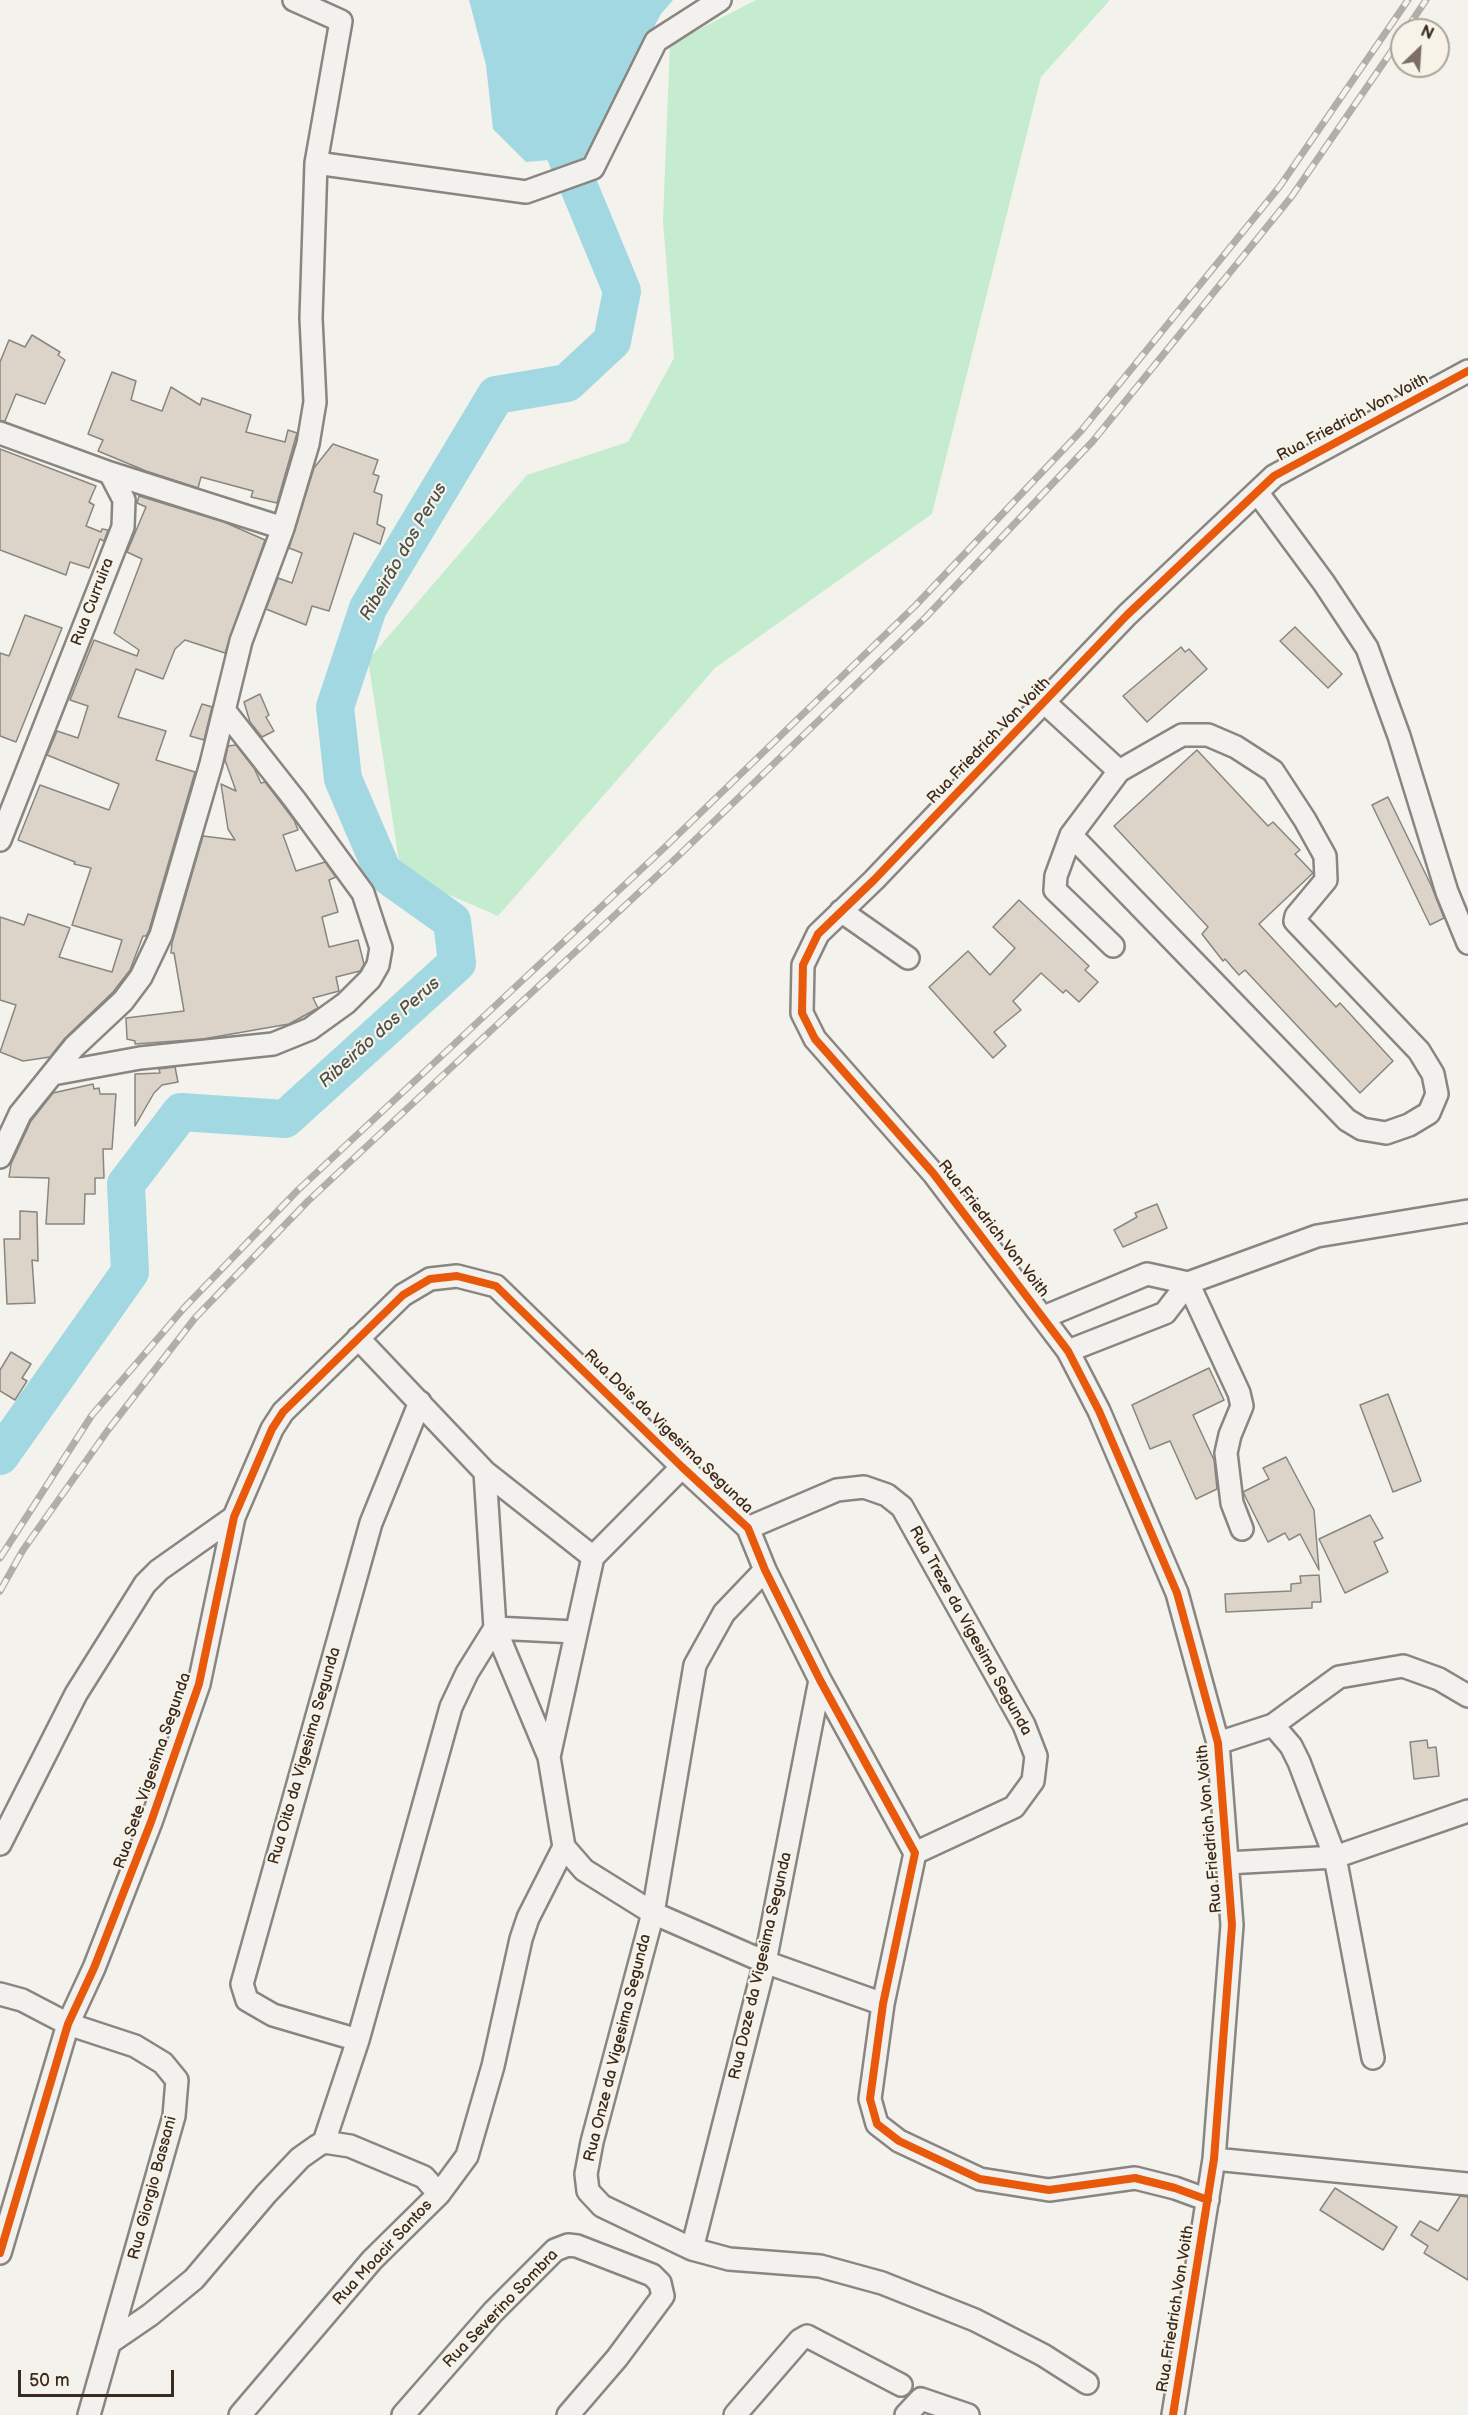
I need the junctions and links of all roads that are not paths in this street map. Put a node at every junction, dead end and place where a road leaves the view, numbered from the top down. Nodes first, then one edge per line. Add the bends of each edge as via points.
1 (294, 0) edge
2 (720, 0) edge
3 (316, 163) junction
4 (1468, 370) edge
5 (0, 433) edge
6 (110, 473) junction
7 (1257, 492) junction
8 (283, 528) junction
9 (1044, 702) junction
10 (224, 710) junction
11 (1119, 771) junction
12 (1071, 834) junction
13 (0, 840) edge
14 (841, 911) junction
15 (1468, 943) edge
16 (1113, 946) dead end
17 (908, 958) dead end
18 (53, 1074) junction
19 (0, 1157) edge
20 (1468, 1211) edge
21 (1188, 1283) junction
22 (1044, 1317) junction
23 (358, 1338) junction
24 (1068, 1351) junction
25 (420, 1402) junction
26 (682, 1467) junction
27 (485, 1472) junction
28 (234, 1517) junction
29 (748, 1528) junction
30 (1242, 1529) dead end
31 (593, 1557) junction
32 (765, 1570) junction
33 (495, 1628) junction
34 (575, 1632) junction
35 (820, 1680) junction
36 (1468, 1696) edge
37 (1274, 1725) junction
38 (1218, 1743) junction
39 (549, 1757) junction
40 (1468, 1811) edge
41 (0, 1844) edge
42 (564, 1846) junction
43 (915, 1853) junction
44 (1335, 1857) junction
45 (1227, 1863) junction
46 (653, 1913) junction
47 (765, 1962) junction
48 (0, 1994) edge
49 (883, 2004) junction
50 (68, 2024) junction
51 (358, 2040) junction
52 (1373, 2058) dead end
53 (324, 2142) junction
54 (1214, 2159) junction
55 (1468, 2184) edge
56 (439, 2194) junction
57 (1208, 2200) junction
58 (692, 2249) junction
59 (0, 2253) edge
60 (112, 2341) junction
61 (1087, 2383) dead end
62 (901, 2385) dead end
63 (89, 2415) edge
64 (240, 2415) edge
65 (403, 2415) edge
66 (568, 2415) edge
67 (735, 2415) edge
68 (906, 2415) edge
69 (968, 2415) edge
70 (1173, 2415) edge

1 - 3 street via 341,21
2 - 3 street via 656,40 593,168 526,192
3 - 8 street via 311,318 315,402 308,444
4 - 7 street, Rua Friedrich Von Voith via 1274,476
5 - 6 street
6 - 8 street
6 - 13 street, Rua Curruira via 124,500 123,527
7 - 9 street, Rua Friedrich Von Voith via 1127,615
7 - 15 street via 1367,648 1447,892
8 - 10 street via 247,623
9 - 11 street
9 - 14 street, Rua Friedrich Von Voith
10 - 18 street via 152,957 123,1001 74,1047
10 - 18 street via 363,893 381,948 378,965 346,1003 310,1029 273,1044 140,1058
11 - 12 street
11 - 12 street via 1182,735 1208,735 1236,747 1273,771 1305,820 1328,868 1326,880 1295,921 1419,1051 1433,1074 1437,1094 1429,1113 1386,1133 1362,1129 1347,1120
12 - 16 street via 1055,890
14 - 17 street
14 - 22 street, Rua Friedrich Von Voith via 818,934 803,965 802,1014 815,1039 933,1173
18 - 19 street via 20,1114
20 - 21 street via 1317,1236
21 - 22 street via 1147,1274
21 - 24 street via 1165,1313
21 - 30 street via 1242,1406 1226,1452 1232,1503
22 - 24 street, Rua Friedrich Von Voith
23 - 25 street
23 - 26 street, Rua Dois da Vigesima Segunda via 403,1295 430,1279 457,1276 496,1286
23 - 28 street, Rua Dois da Vigesima Segunda via 283,1412
24 - 38 street, Rua Friedrich Von Voith via 1099,1411 1177,1593
25 - 27 street
25 - 51 street, Rua Oito da Vigesima Segunda via 371,1523 242,1984 247,2000 273,2015
26 - 29 street, Rua Dois da Vigesima Segunda
26 - 31 street
27 - 31 street
27 - 33 street
28 - 41 street via 145,1584 76,1694
28 - 50 street, Rua Sete Vigesima Segunda via 199,1684 151,1822
29 - 32 street, Rua Dois da Vigesima Segunda
29 - 43 street, Rua Treze da Vigesima Segunda via 837,1490 864,1487 886,1495 902,1507 1024,1725 1036,1756 1033,1781 1014,1807
31 - 34 street
32 - 35 street, Rua Dois da Vigesima Segunda
32 - 46 street, Rua Onze da Vigesima Segunda via 724,1613 695,1665
33 - 34 street
33 - 39 street
33 - 51 street via 451,1707
34 - 39 street
35 - 43 street, Rua Dois da Vigesima Segunda
35 - 47 street, Rua Doze da Vigesima Segunda
36 - 37 street via 1439,1679 1403,1666 1339,1677
37 - 38 street
37 - 44 street via 1299,1762
38 - 45 street, Rua Friedrich Von Voith
39 - 42 street
40 - 44 street
42 - 46 street via 584,1870
42 - 56 street via 521,1939 493,2066 466,2156
43 - 49 street
44 - 45 street
44 - 52 street
45 - 54 street, Rua Friedrich Von Voith via 1233,1925
46 - 47 street
46 - 58 street, Rua Onze da Vigesima Segunda via 586,2174 588,2191 602,2206
47 - 49 street
47 - 58 street, Rua Doze da Vigesima Segunda
48 - 50 street via 22,2000
49 - 57 street via 870,2099 877,2124 899,2141 980,2179 1049,2190 1135,2178
50 - 59 street, Rua Sete Vigesima Segunda
50 - 60 street, Rua Giorgio Bassani via 135,2046 163,2063 177,2080 174,2116
51 - 53 street
53 - 56 street, Rua Moacir Santos via 350,2146 410,2170 424,2177
53 - 60 street via 287,2171 195,2279
54 - 55 street
54 - 57 street, Rua Friedrich Von Voith
56 - 64 street, Rua Moacir Santos via 372,2260
57 - 70 street, Rua Friedrich Von Voith
58 - 61 street, Rua Onze da Vigesima Segunda via 729,2259 820,2266 882,2283 975,2320
60 - 63 street, Rua Giorgio Bassani
62 - 67 street via 807,2336
65 - 66 street, Rua Severino Sombra via 493,2313 555,2250 568,2245 652,2275 660,2283 663,2296
68 - 69 street via 921,2399

